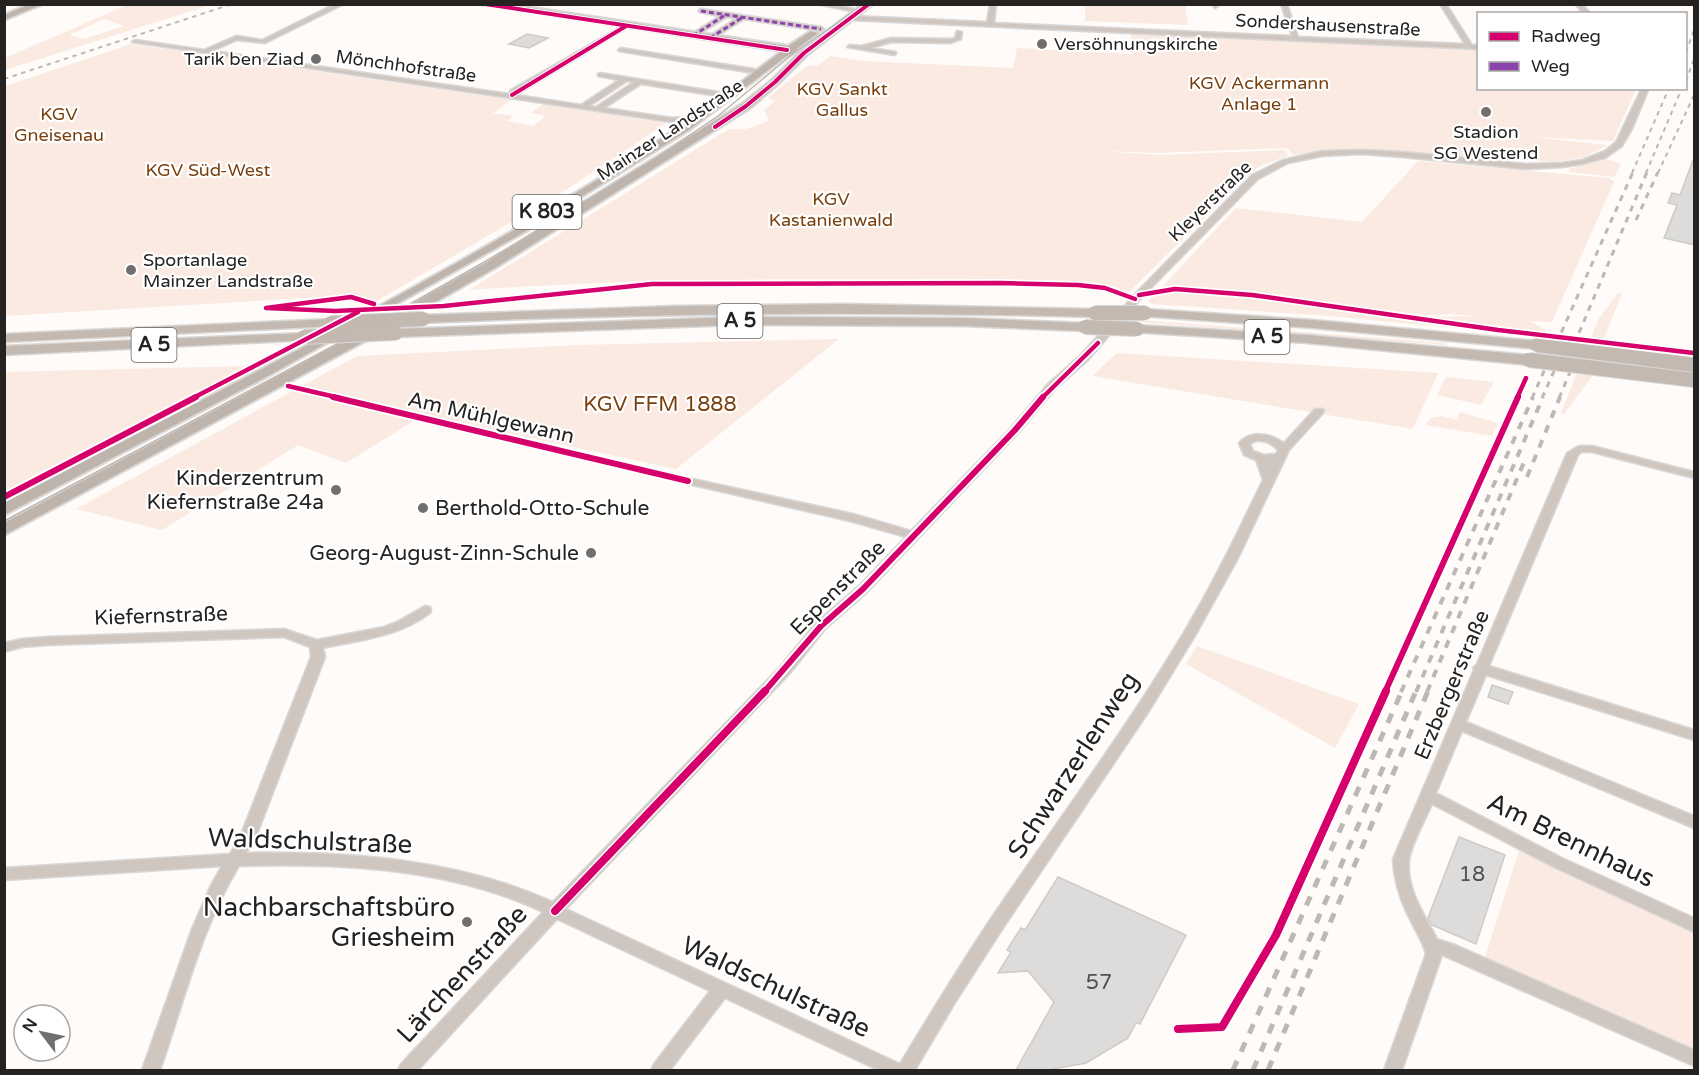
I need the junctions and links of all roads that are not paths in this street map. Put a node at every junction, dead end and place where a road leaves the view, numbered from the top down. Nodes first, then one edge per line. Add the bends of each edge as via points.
1 (39, 4) edge
2 (341, 4) edge
3 (485, 4) edge
4 (820, 4) edge
5 (869, 4) edge
6 (993, 4) edge
7 (1284, 4) edge
8 (1443, 4) edge
9 (701, 11) dead end
10 (853, 11) edge
11 (725, 15) junction
12 (743, 17) junction
13 (4, 18) edge
14 (990, 25) junction
15 (626, 26) junction
16 (960, 28) junction
17 (821, 29) junction
18 (693, 36) junction
19 (710, 38) junction
20 (1296, 39) junction
21 (802, 41) junction
22 (135, 42) dead end
23 (814, 45) junction
24 (1469, 46) junction
25 (768, 47) junction
26 (849, 47) dead end
27 (1477, 47) edge
28 (863, 48) junction
29 (621, 50) dead end
30 (787, 50) junction
31 (204, 52) junction
32 (894, 53) dead end
33 (797, 60) junction
34 (760, 72) junction
35 (600, 75) dead end
36 (626, 79) junction
37 (639, 82) junction
38 (1645, 90) edge
39 (512, 95) junction
40 (731, 96) junction
41 (582, 107) junction
42 (598, 109) junction
43 (700, 118) junction
44 (672, 120) junction
45 (685, 129) junction
46 (1133, 302) joint
47 (4, 338) edge
48 (4, 351) edge
49 (1695, 365) edge
50 (1695, 380) edge
51 (1318, 411) dead end
52 (1283, 452) junction
53 (1261, 459) junction
54 (1695, 475) edge
55 (1269, 480) junction
56 (688, 481) dead end
57 (4, 510) edge
58 (4, 530) edge
59 (914, 536) junction
60 (425, 610) dead end
61 (316, 645) junction
62 (4, 648) edge
63 (1480, 668) junction
64 (1458, 724) junction
65 (1695, 735) edge
66 (1428, 795) junction
67 (1695, 822) edge
68 (235, 860) junction
69 (5, 876) edge
70 (555, 911) junction
71 (1695, 926) edge
72 (1433, 945) junction
73 (723, 988) junction
74 (1692, 1062) edge
75 (1396, 1069) edge
76 (151, 1071) edge
77 (407, 1071) edge
78 (660, 1071) edge
79 (895, 1071) edge
80 (906, 1071) edge

1 - 13 main road
2 - 31 street via 263,42 236,38
3 - 15 main road
4 - 10 street, Sondershausenstraße
5 - 10 main road, Mainzer Landstraße
6 - 14 street
7 - 20 street
8 - 24 street
9 - 11 street
10 - 16 street, Sondershausenstraße
10 - 17 main road, Mainzer Landstraße
10 - 23 main road, Mainzer Landstraße
11 - 12 street
11 - 18 street
12 - 17 street
12 - 19 street
14 - 16 street, Sondershausenstraße
14 - 20 street, Sondershausenstraße
15 - 18 main road
15 - 39 street
16 - 28 street, Sondershausenstraße via 958,39 951,41 891,40
17 - 21 main road, Mainzer Landstraße
18 - 19 main road
19 - 25 main road
20 - 24 street, Sondershausenstraße
21 - 25 main road
21 - 30 main road, Mainzer Landstraße
22 - 31 street, Mönchhofstraße
23 - 30 main road
23 - 33 main road, Mainzer Landstraße
24 - 27 street, Sondershausenstraße
25 - 30 main road
26 - 28 street, Sondershausenstraße
28 - 32 street, Sondershausenstraße
29 - 34 street
30 - 33 main road
30 - 34 main road, Mainzer Landstraße
31 - 39 street, Mönchhofstraße
33 - 58 main road, Mainzer Landstraße / K 803 via 746,106 491,265
34 - 40 main road, Mainzer Landstraße
35 - 36 street
36 - 37 street
36 - 41 street
37 - 40 street
37 - 42 street
38 - 46 street, Kleyerstraße via 1617,146 1586,161 1523,166 1345,153 1301,157 1275,165 1240,191
39 - 41 street, Mönchhofstraße
40 - 43 main road, Mainzer Landstraße
41 - 42 street, Mönchhofstraße
42 - 44 street, Mönchhofstraße
43 - 44 street, Mönchhofstraße
43 - 45 main road, Mainzer Landstraße / K 803
44 - 45 street, Mönchhofstraße
45 - 57 main road, Mainzer Landstraße / K 803 via 441,276
46 - 59 street, Espenstraße
47 - 49 highway, A 5, bridge via 719,308 942,308 1144,313 1313,324 1537,345
48 - 50 highway, A 5, bridge via 758,320 951,322 1307,339
51 - 52 street, Schwarzerlenweg
52 - 53 street via 1272,460
52 - 53 street via 1276,441 1262,437 1244,443 1248,453
52 - 55 street, Schwarzerlenweg
53 - 55 street
54 - 63 street, Erzbergerstraße via 1584,448 1573,453
55 - 80 street, Schwarzerlenweg via 1246,534 1174,658
56 - 59 street via 853,518
59 - 70 street, Espenstraße via 814,632 785,670
60 - 61 street via 415,620 389,629
61 - 62 street, Kiefernstraße via 284,633 47,641
61 - 68 street via 318,657 247,839
63 - 64 street, Erzbergerstraße
63 - 65 street
64 - 66 street, Erzbergerstraße
64 - 67 street
66 - 71 street, Am Brennhaus via 1558,863
66 - 72 street, Erzbergerstraße via 1401,859 1401,875 1406,896
68 - 69 street, Waldschulstraße
68 - 70 street, Waldschulstraße via 405,868 480,882
68 - 76 street via 219,885 201,929
70 - 73 street, Waldschulstraße
70 - 77 street, Lärchenstraße
72 - 74 street
72 - 75 street via 1433,963
73 - 78 street
73 - 79 street, Waldschulstraße

